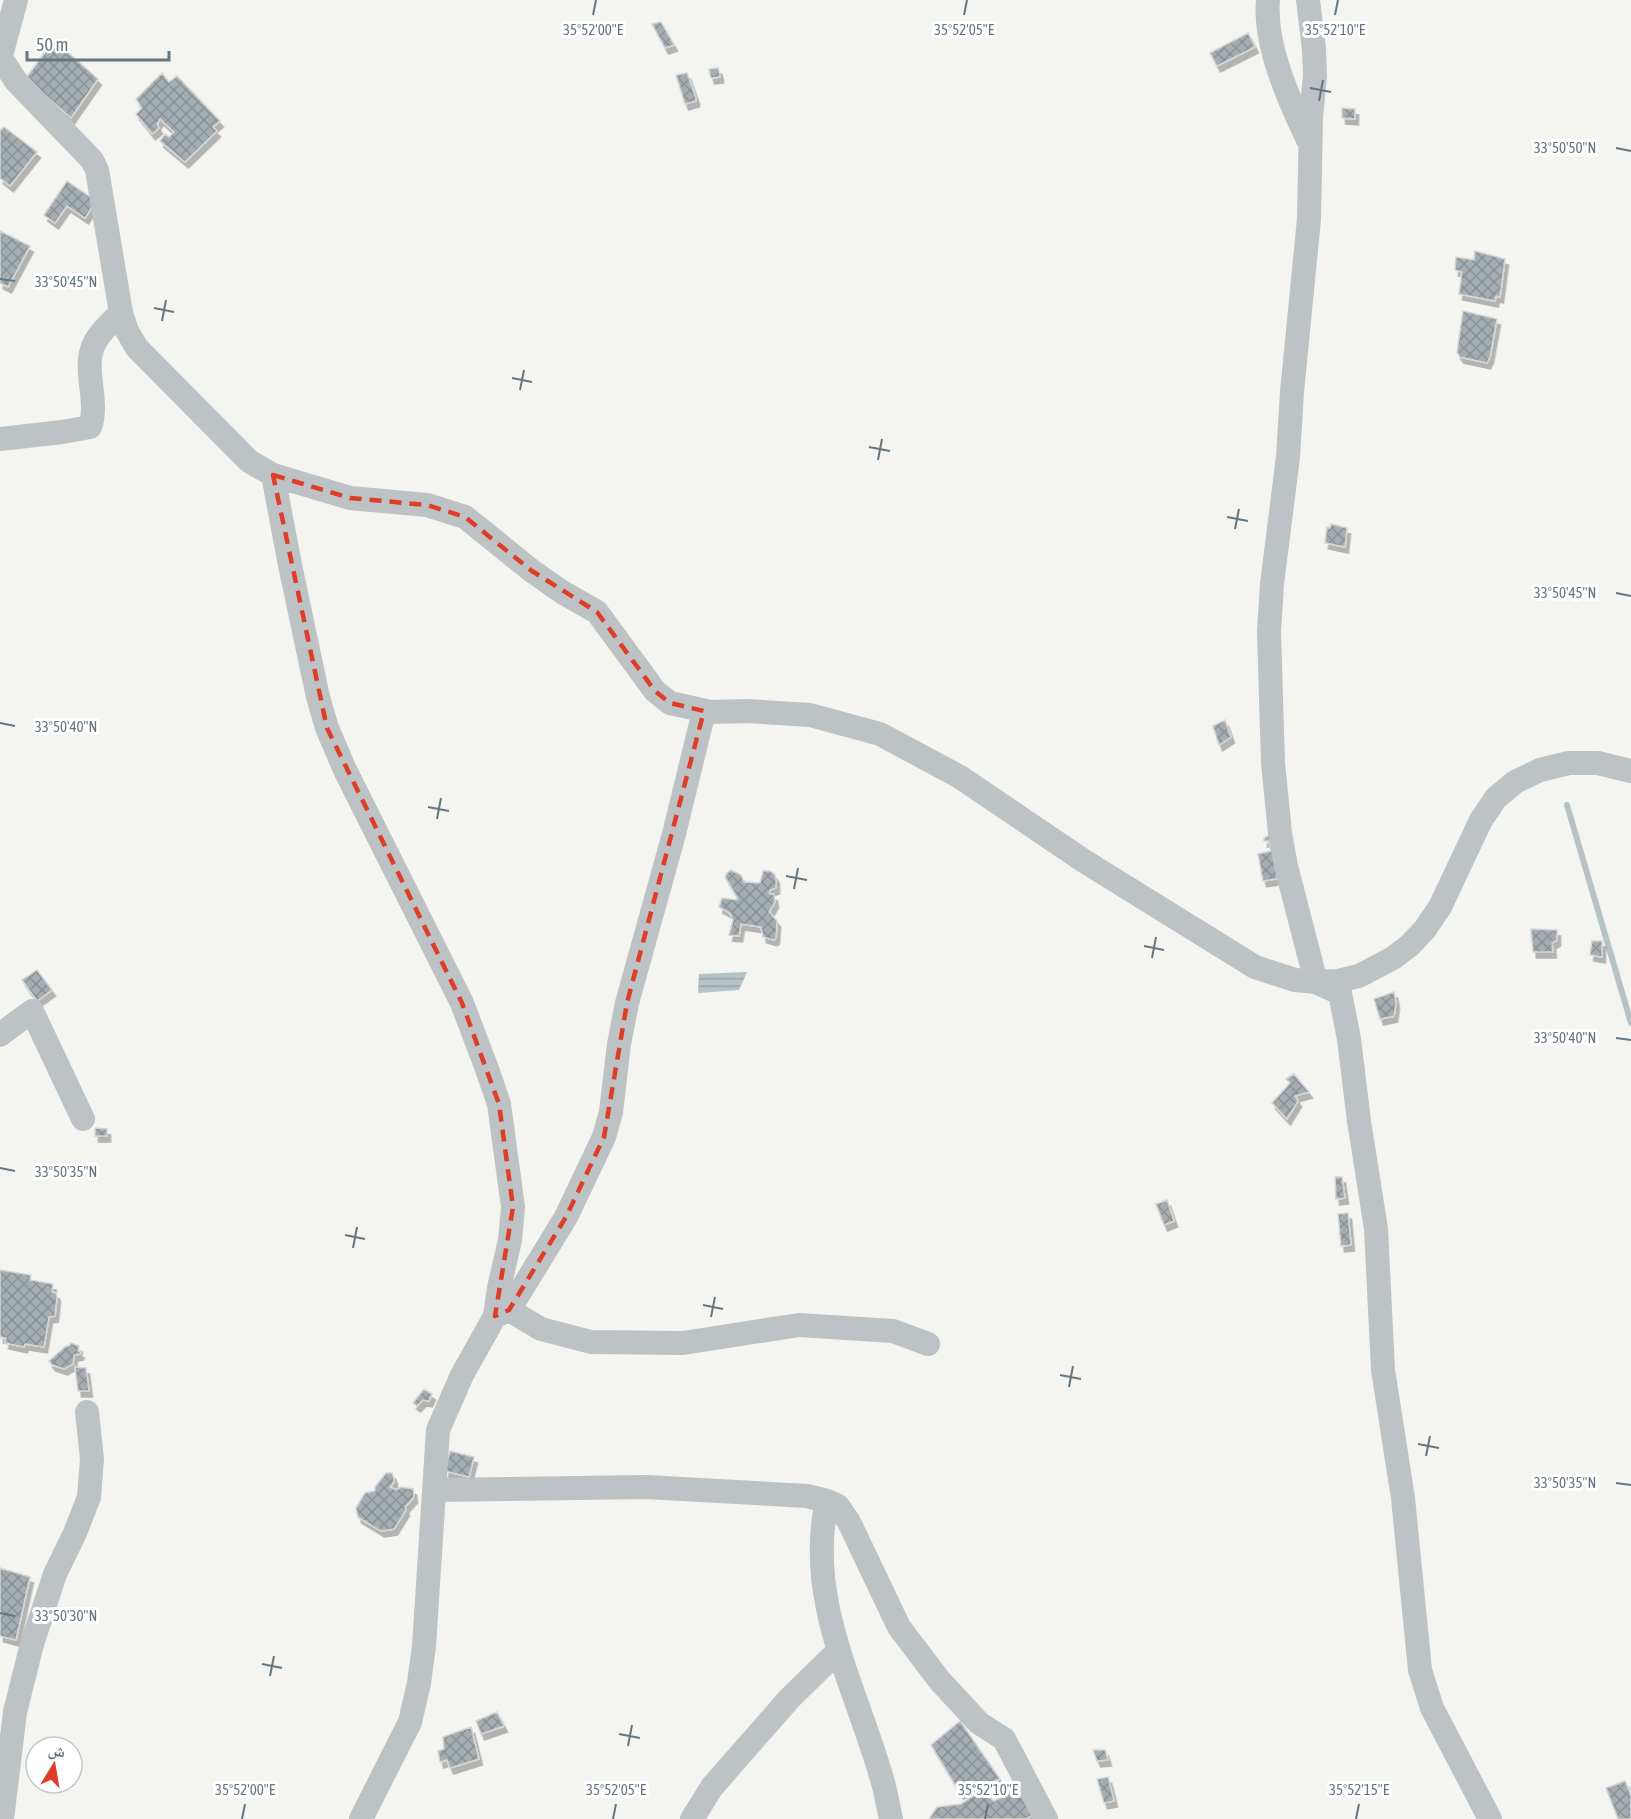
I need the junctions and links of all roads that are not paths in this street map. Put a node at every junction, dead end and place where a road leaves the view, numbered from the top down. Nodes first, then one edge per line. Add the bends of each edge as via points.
1 (16, 0) edge
2 (1268, 0) edge
3 (1308, 0) edge
4 (0, 58) edge
5 (1310, 145) junction
6 (121, 313) junction
7 (0, 439) edge
8 (273, 475) junction
9 (704, 711) junction
10 (1631, 771) edge
11 (1316, 982) junction
12 (0, 1035) edge
13 (83, 1119) dead end
14 (502, 1313) junction
15 (928, 1344) dead end
16 (87, 1412) dead end
17 (435, 1490) junction
18 (827, 1501) junction
19 (837, 1652) junction
20 (7, 1705) edge
21 (2, 1819) edge
22 (361, 1819) edge
23 (692, 1819) edge
24 (891, 1819) edge
25 (1046, 1819) edge
26 (1490, 1819) edge

1 - 4 street
2 - 5 street via 1266,16 1274,50 1289,100
3 - 5 street via 1315,76
4 - 6 street via 97,170
5 - 11 street via 1309,219 1269,632 1273,763 1280,833
6 - 7 street via 94,342 89,365 94,415 90,427
6 - 8 street via 137,348 249,461
8 - 9 street via 350,498 427,505 465,517 532,571 597,612 656,692 670,703
8 - 14 street via 327,728 462,1003 499,1104 513,1207 499,1288
9 - 11 street via 810,714 880,734 960,777 1255,967 1295,980
9 - 14 street via 627,1004 604,1137 567,1216
10 - 11 street via 1598,763 1569,763 1540,770 1515,782 1496,798 1481,820 1440,907 1410,945 1359,976
11 - 26 street via 1340,993 1349,1039 1376,1229 1383,1370 1403,1498 1420,1670 1432,1708
12 - 13 street via 33,1011
14 - 15 street via 541,1329 591,1342 683,1343 799,1325 893,1330
14 - 17 street via 452,1396 438,1430
16 - 20 street via 92,1459 89,1497 55,1574
17 - 18 street via 646,1487 807,1496
17 - 22 street via 419,1683 410,1722
18 - 19 street via 822,1574
18 - 25 street via 838,1506 849,1522 904,1634 979,1723 1004,1739
19 - 23 street via 789,1699 712,1787
19 - 24 street via 882,1779
20 - 21 street

